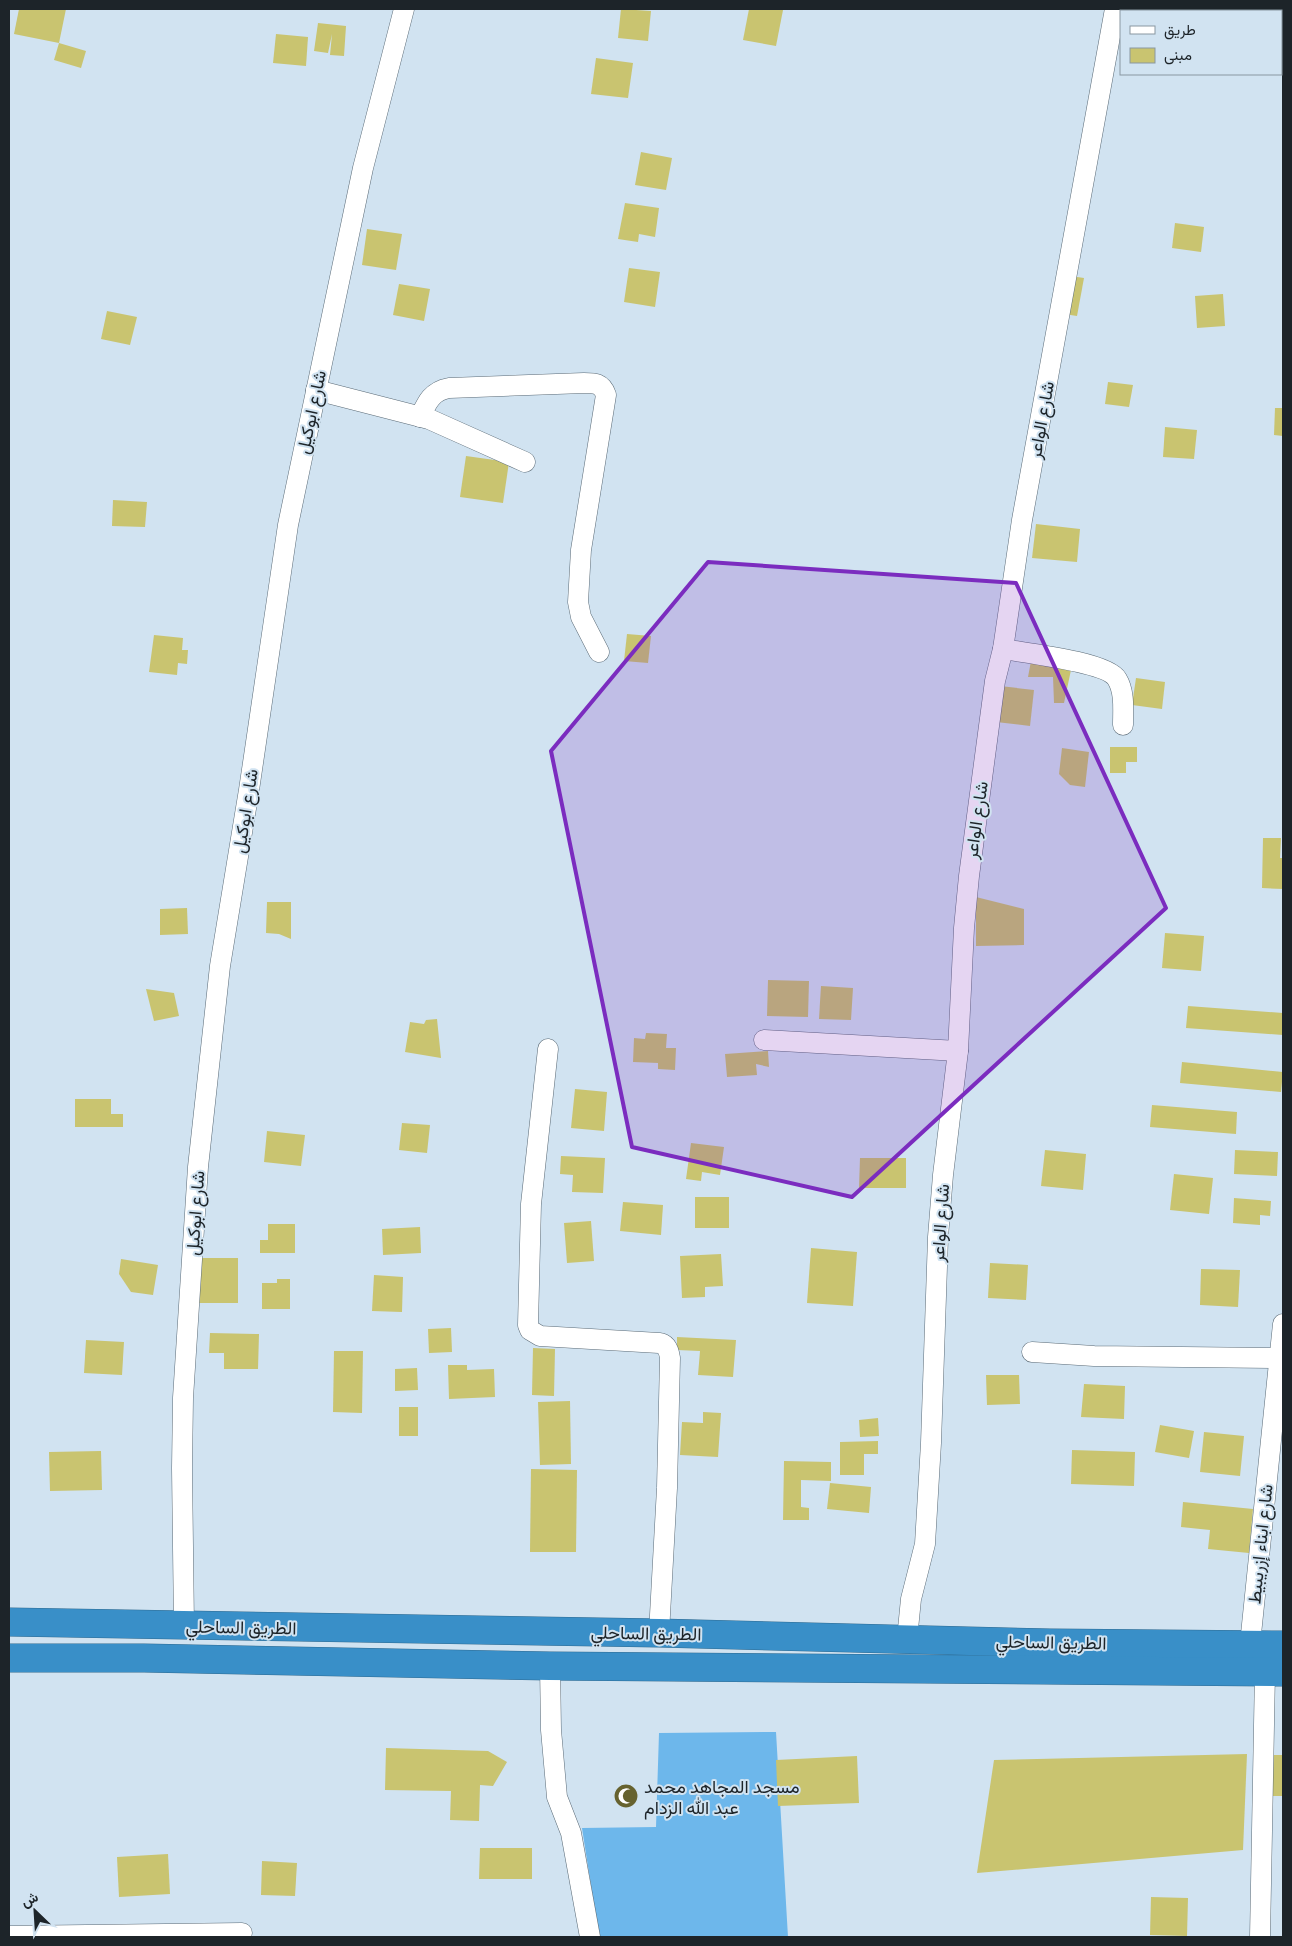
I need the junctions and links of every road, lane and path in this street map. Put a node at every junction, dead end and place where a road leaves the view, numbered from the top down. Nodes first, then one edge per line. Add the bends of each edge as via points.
1 (404, 9) edge
2 (1115, 9) edge
3 (316, 390) junction
4 (420, 417) junction
5 (525, 462) dead end
6 (1003, 649) junction
7 (599, 652) dead end
8 (1123, 725) dead end
9 (764, 1040) dead end
10 (548, 1050) dead end
11 (958, 1050) junction
12 (1283, 1324) edge
13 (1032, 1352) dead end
14 (1279, 1358) junction
15 (9, 1622) edge
16 (184, 1626) junction
17 (659, 1634) junction
18 (908, 1639) junction
19 (1250, 1644) junction
20 (1283, 1645) edge
21 (9, 1658) edge
22 (550, 1666) junction
23 (1274, 1672) edge
24 (242, 1933) dead end
25 (9, 1936) edge
26 (590, 1937) edge
27 (1260, 1937) edge

1 - 3 street, شارع ابوكيل via 363,168
2 - 6 street, شارع الواعر via 1022,520
3 - 4 street
3 - 16 street, شارع ابوكيل via 288,525 220,966 207,1080 198,1167 182,1432
4 - 5 street
4 - 7 street via 433,395 449,388 584,383 603,387 606,394 581,550 578,602 581,617
6 - 8 street via 1089,665 1113,674 1122,690
6 - 11 street, شارع الواعر via 995,681 969,876
9 - 11 street
10 - 17 street via 532,1204 528,1325 540,1336 659,1343 667,1349 670,1358 668,1488
11 - 18 street, شارع الواعر via 938,1238 924,1544 911,1599
12 - 14 street, شارع ابناء إزريبيط
13 - 14 street
14 - 19 street, شارع ابناء إزريبيط
15 - 16 highway, الطريق الساحلي
16 - 17 highway, الطريق الساحلي
17 - 18 highway, الطريق الساحلي
18 - 19 highway, الطريق الساحلي
19 - 20 highway, الطريق الساحلي
21 - 22 highway, الطريق الساحلي
22 - 23 highway, الطريق الساحلي
22 - 26 street via 557,1797 571,1833
23 - 27 street
24 - 25 street

